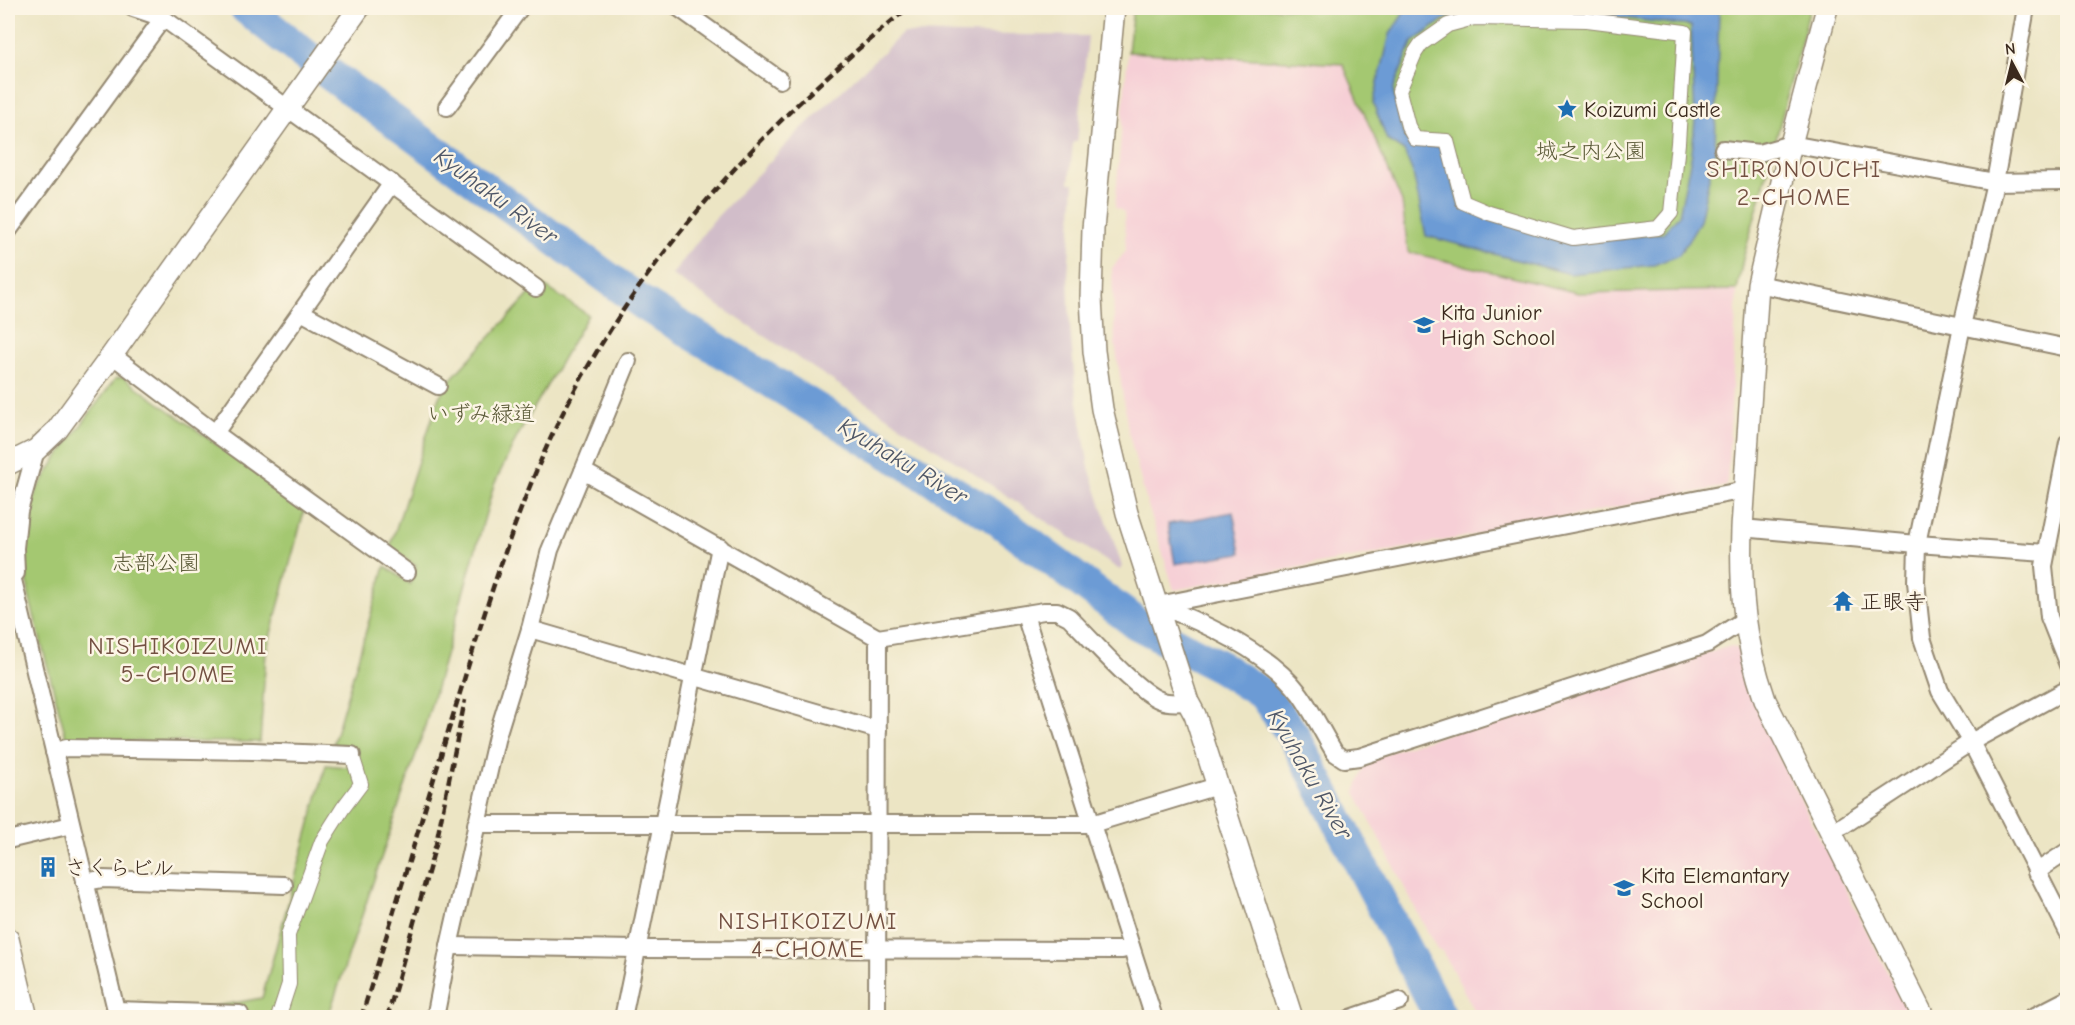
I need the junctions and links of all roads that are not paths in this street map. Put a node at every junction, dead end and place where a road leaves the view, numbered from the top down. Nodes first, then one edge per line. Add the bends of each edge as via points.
1 (133, 8) edge
2 (359, 8) edge
3 (520, 8) edge
4 (679, 8) edge
5 (1114, 8) edge
6 (1827, 8) edge
7 (2026, 8) edge
8 (163, 18) junction
9 (780, 80) dead end
10 (288, 107) junction
11 (447, 107) dead end
12 (1678, 143) joint
13 (1791, 144) junction
14 (1723, 148) dead end
15 (2067, 181) edge
16 (1995, 182) junction
17 (392, 183) junction
18 (8, 231) edge
19 (1758, 284) junction
20 (536, 288) dead end
21 (302, 312) junction
22 (1962, 326) junction
23 (2067, 348) edge
24 (112, 355) junction
25 (628, 361) dead end
26 (438, 386) dead end
27 (215, 433) junction
28 (2067, 442) edge
29 (36, 450) junction
30 (8, 464) edge
31 (583, 471) junction
32 (1745, 490) junction
33 (1742, 528) junction
34 (1917, 544) junction
35 (720, 547) junction
36 (2046, 553) junction
37 (8, 560) edge
38 (408, 572) dead end
39 (16, 592) junction
40 (1160, 614) junction
41 (1025, 615) junction
42 (1744, 620) junction
43 (530, 629) junction
44 (878, 638) junction
45 (2067, 665) edge
46 (693, 677) junction
47 (2067, 689) edge
48 (1188, 702) junction
49 (878, 730) junction
50 (1971, 742) junction
51 (54, 752) junction
52 (352, 755) joint
53 (1217, 786) junction
54 (476, 824) junction
55 (662, 824) junction
56 (879, 824) junction
57 (1092, 824) junction
58 (71, 825) junction
59 (1831, 831) junction
60 (8, 840) edge
61 (2067, 851) edge
62 (2036, 872) junction
63 (85, 882) junction
64 (284, 885) dead end
65 (2067, 932) edge
66 (8, 939) edge
67 (449, 946) junction
68 (1131, 947) junction
69 (636, 949) junction
70 (878, 950) junction
71 (2067, 999) edge
72 (1400, 1001) dead end
73 (240, 1014) dead end
74 (146, 1015) edge
75 (27, 1017) edge
76 (278, 1017) edge
77 (435, 1017) edge
78 (623, 1017) edge
79 (877, 1017) edge
80 (1154, 1017) edge
81 (1292, 1017) edge
82 (1351, 1017) edge
83 (1924, 1017) edge
84 (2031, 1017) edge

1 - 8 street
2 - 10 street
3 - 11 street
4 - 9 street
5 - 40 street via 1093,229 1094,351 1115,469
6 - 13 street
7 - 16 street
8 - 10 street
8 - 18 street
10 - 17 street
10 - 24 street
12 - 12 street via 1671,213 1658,228 1573,238 1463,202 1447,141 1415,139 1399,91 1421,44 1448,25 1473,18 1587,21 1685,32
13 - 14 street via 1758,153
13 - 16 street
13 - 19 street
15 - 16 street
16 - 22 street
17 - 20 street
17 - 21 street
19 - 22 street
19 - 32 street
21 - 26 street
21 - 27 street
22 - 23 street
22 - 34 street
24 - 27 street
24 - 29 street via 57,430
25 - 31 street
27 - 38 street
28 - 36 street
29 - 30 street
29 - 39 street via 19,512
31 - 35 street
31 - 43 street via 550,550
32 - 33 street
32 - 40 street
33 - 34 street
33 - 42 street
34 - 36 street
34 - 50 street via 1916,582 1922,638 1940,691
35 - 44 street
35 - 46 street
36 - 45 street via 2049,617
37 - 39 street
39 - 51 street
40 - 42 street via 1196,621 1278,670 1300,695 1335,753 1344,759 1707,644
40 - 48 street
41 - 44 street
41 - 48 street via 1057,611 1069,617 1155,698
41 - 57 street
42 - 59 street via 1765,700
43 - 46 street
43 - 54 street via 497,736
44 - 49 street
46 - 49 street
46 - 55 street
47 - 50 street
48 - 53 street
49 - 56 street
50 - 59 street
50 - 62 street
51 - 52 street via 66,748
51 - 58 street
52 - 76 street via 361,784 322,841 288,936 289,984
53 - 57 street
53 - 81 street
54 - 55 street
54 - 67 street
55 - 56 street
55 - 69 street
56 - 57 street
56 - 70 street
57 - 68 street
58 - 60 street
58 - 63 street
59 - 83 street
61 - 62 street
62 - 65 street
63 - 64 street via 102,879
63 - 74 street via 116,1010
66 - 75 street
67 - 69 street
67 - 77 street
68 - 70 street
68 - 80 street
69 - 70 street
69 - 78 street
70 - 79 street
71 - 84 street
72 - 82 street
73 - 74 street

